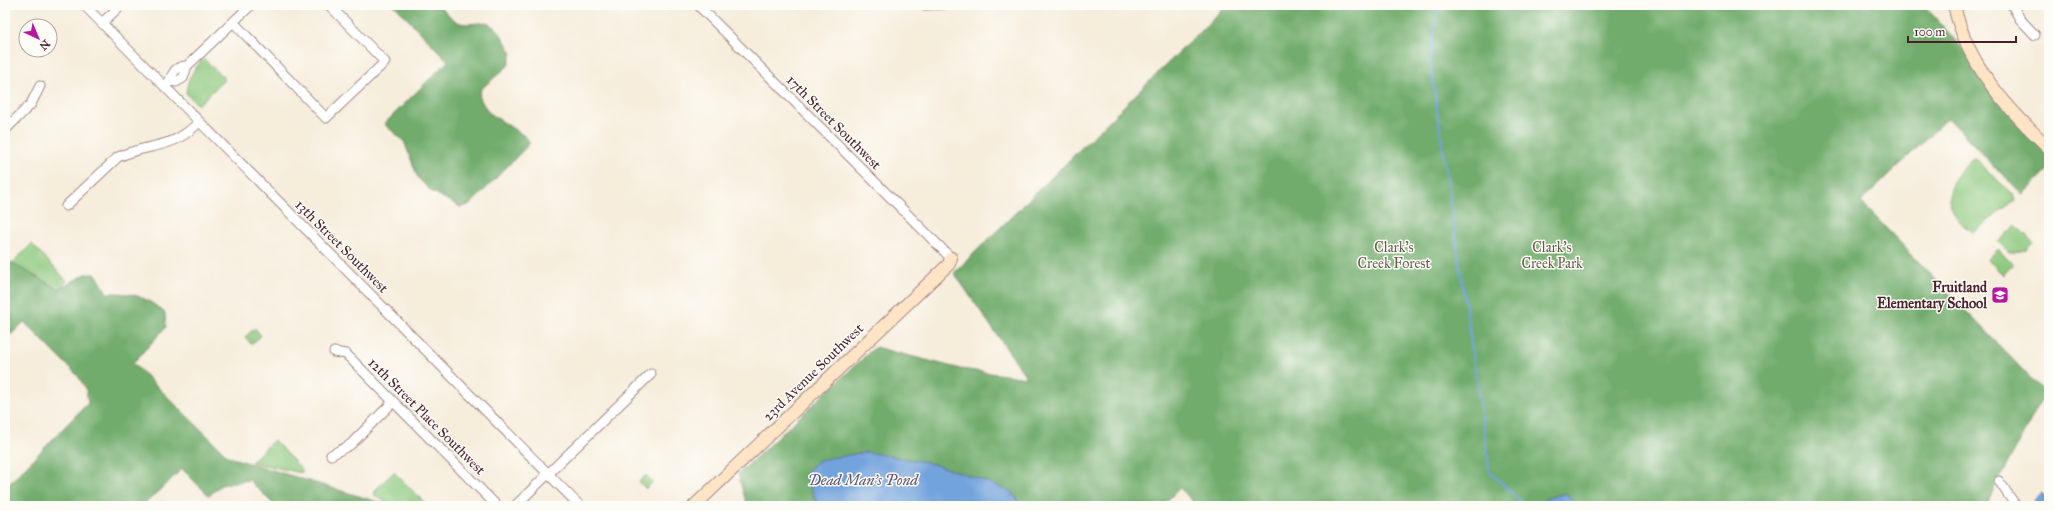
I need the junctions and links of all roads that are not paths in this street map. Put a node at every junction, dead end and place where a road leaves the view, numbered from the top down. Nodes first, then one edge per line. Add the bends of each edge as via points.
1 (84, 5) edge
2 (121, 5) edge
3 (251, 5) edge
4 (329, 5) edge
5 (698, 5) edge
6 (1954, 5) edge
7 (2012, 5) edge
8 (233, 22) junction
9 (102, 23) junction
10 (2035, 35) dead end
11 (168, 84) junction
12 (40, 86) dead end
13 (199, 122) junction
14 (5, 130) edge
15 (2048, 145) edge
16 (66, 206) dead end
17 (951, 258) joint
18 (334, 352) dead end
19 (651, 374) dead end
20 (393, 402) junction
21 (331, 455) dead end
22 (548, 474) junction
23 (1999, 481) dead end
24 (497, 506) edge
25 (515, 506) edge
26 (580, 506) edge
27 (694, 506) edge
28 (2016, 506) edge

1 - 9 street, 13th Street Southwest
2 - 9 street
3 - 8 street
4 - 8 street via 385,62 326,118
5 - 17 street, 17th Street Southwest
6 - 15 street via 1963,38 1983,74 1999,96
7 - 10 street via 2020,19
8 - 11 street via 187,66 182,78
9 - 11 street, 13th Street Southwest
11 - 13 street, 13th Street Southwest
12 - 14 street via 30,104
13 - 16 street via 188,134 170,143 128,152 118,157
13 - 22 street, 13th Street Southwest
17 - 27 street, 23rd Avenue Southwest via 949,264
18 - 20 street, 12th Street Place Southwest via 346,354
19 - 22 street
20 - 21 street via 350,445
20 - 24 street, 12th Street Place Southwest
22 - 25 street
22 - 26 street, 13th Street Southwest
23 - 28 street

